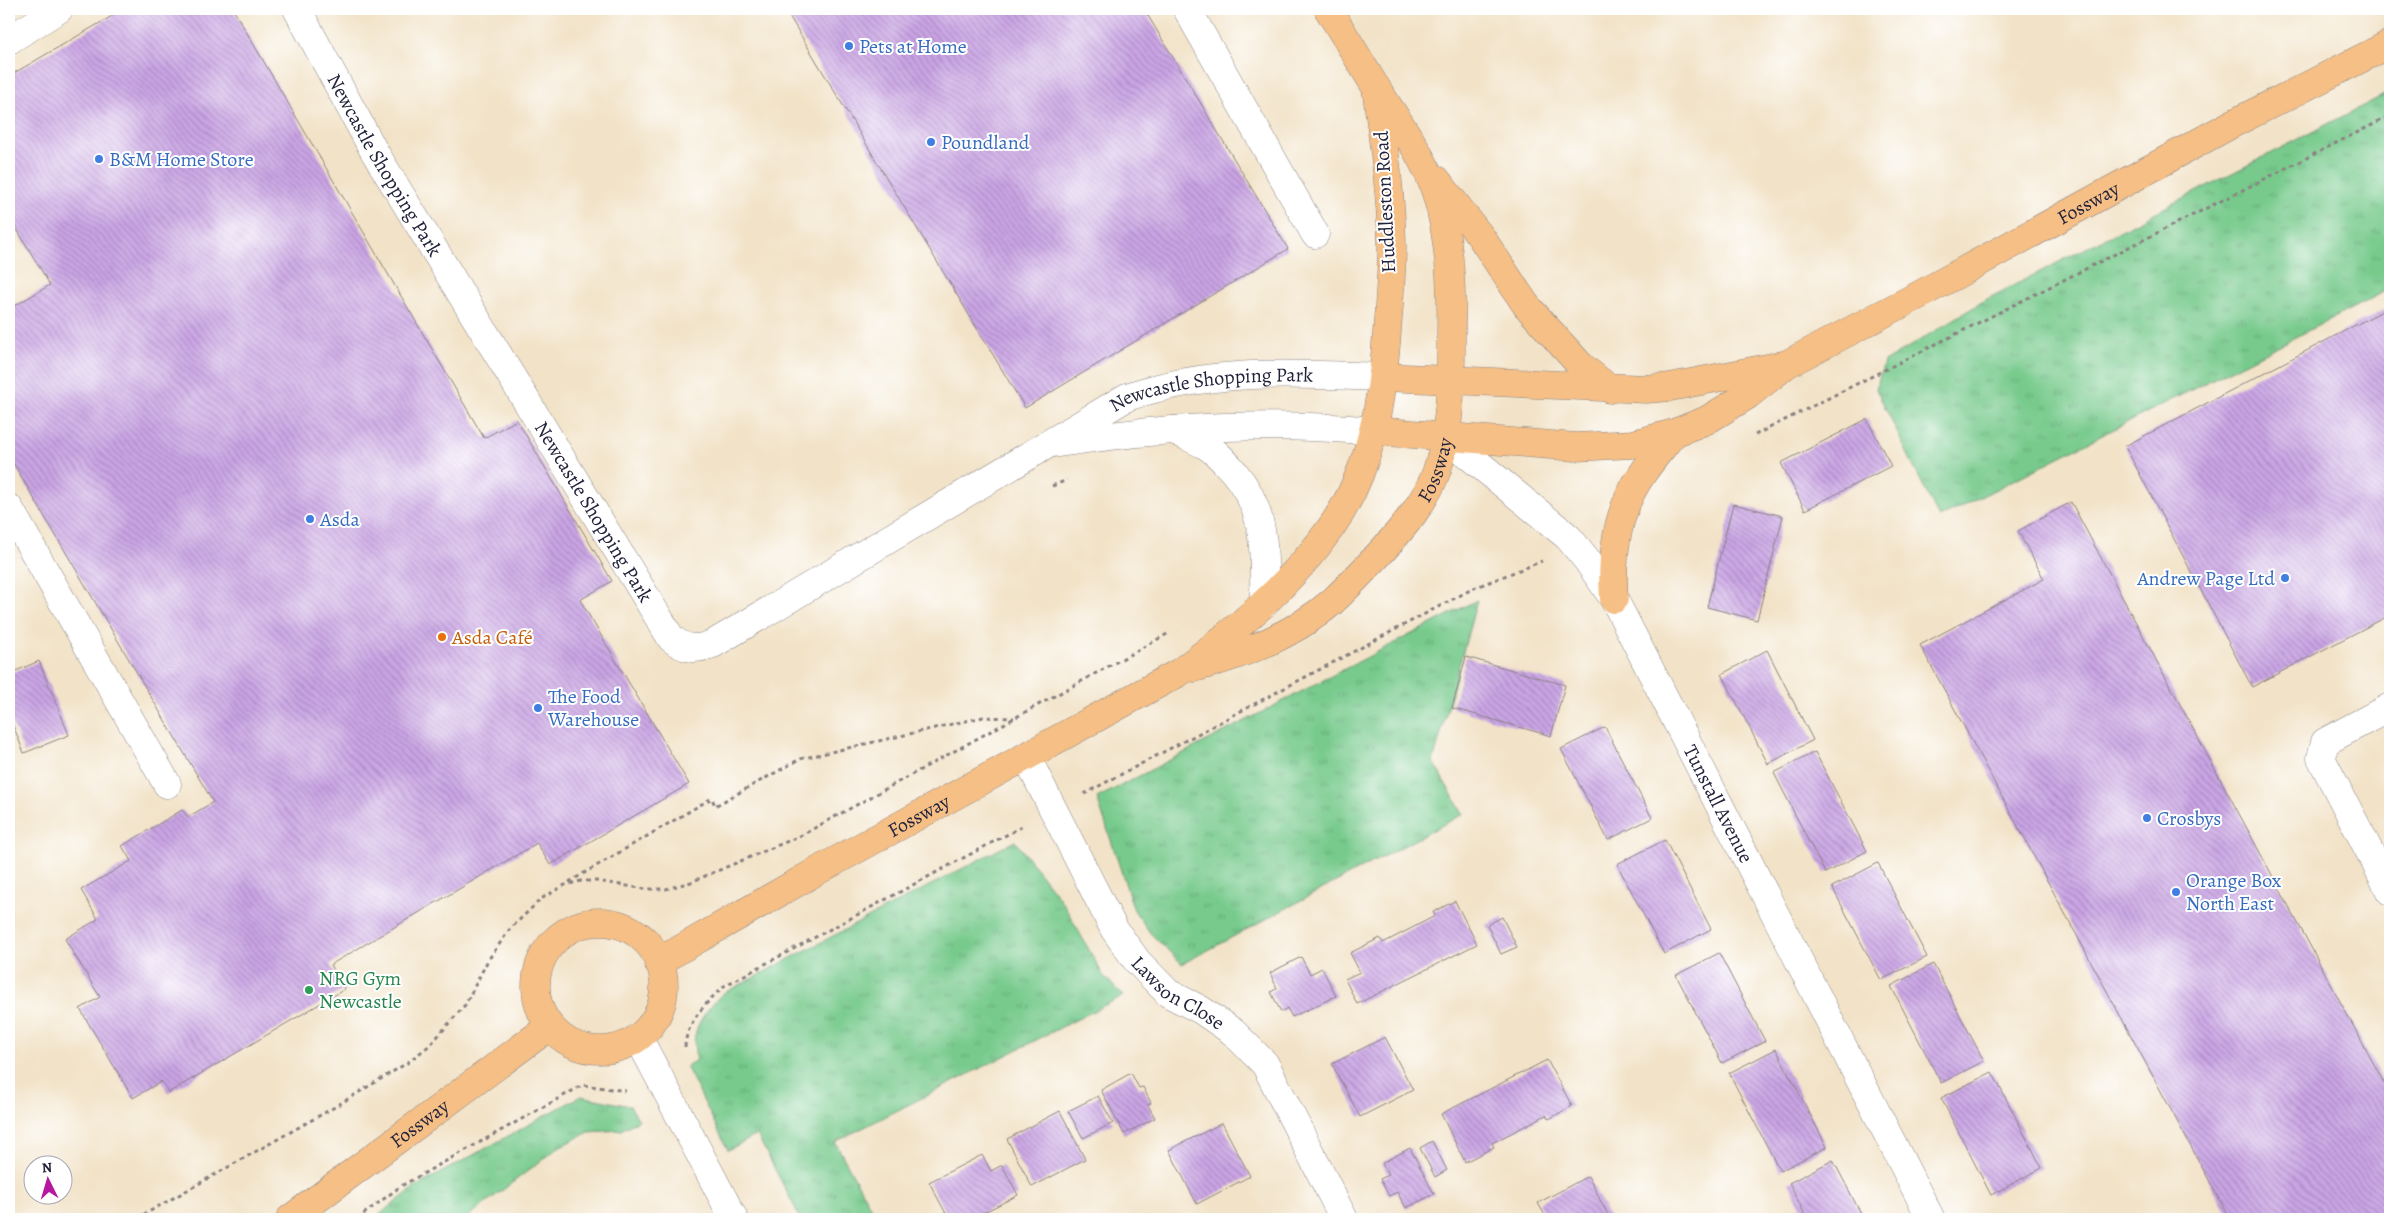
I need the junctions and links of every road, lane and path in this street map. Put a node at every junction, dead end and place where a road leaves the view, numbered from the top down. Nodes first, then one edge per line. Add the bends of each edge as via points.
1 (59, 9) edge
2 (297, 9) edge
3 (1187, 9) edge
4 (1328, 9) edge
5 (9, 40) edge
6 (2390, 44) edge
7 (1376, 87) junction
8 (2390, 116) edge
9 (1424, 163) junction
10 (1315, 234) dead end
11 (1787, 364) junction
12 (1384, 378) junction
13 (1451, 382) junction
14 (1610, 389) junction
15 (1171, 429) junction
16 (1375, 431) junction
17 (1674, 433) junction
18 (1446, 437) junction
19 (1750, 438) dead end
20 (1049, 444) junction
21 (1022, 458) junction
22 (1075, 477) dead end
23 (9, 508) edge
24 (1546, 560) dead end
25 (1614, 599) junction
26 (1264, 604) junction
27 (1174, 630) dead end
28 (1180, 672) junction
29 (2390, 707) edge
30 (1015, 718) junction
31 (1026, 756) junction
32 (168, 784) dead end
33 (1054, 810) junction
34 (565, 884) junction
35 (2390, 891) edge
36 (658, 962) junction
37 (549, 1027) junction
38 (638, 1037) junction
39 (662, 1080) junction
40 (136, 1219) edge
41 (290, 1219) edge
42 (357, 1219) edge
43 (734, 1219) edge
44 (1344, 1219) edge
45 (1931, 1219) edge

1 - 5 street
2 - 21 street, Newcastle Shopping Park via 374,151 671,638 678,644 700,649 713,644
3 - 10 street
4 - 7 main road, Huddleston Road
6 - 11 main road, Fossway via 2232,124
7 - 9 main road, Huddleston Road
7 - 12 main road, Huddleston Road via 1387,167 1392,246
8 - 19 path
9 - 13 main road, Huddleston Road via 1436,192 1449,256
9 - 14 main road via 1481,237 1526,305 1581,366
11 - 14 main road, Fossway via 1670,388
11 - 17 main road, Fossway via 1748,395 1707,420
12 - 13 main road, Fossway
12 - 16 main road, Huddleston Road
12 - 20 street, Newcastle Shopping Park via 1271,373 1180,382 1127,396
13 - 14 main road, Fossway
13 - 18 main road, Huddleston Road
15 - 16 street, Newcastle Shopping Park via 1297,426
15 - 20 street, Newcastle Shopping Park
15 - 26 street via 1206,446 1224,460 1244,484 1257,509 1262,528
16 - 18 main road
16 - 26 main road, Fossway via 1356,480 1332,526 1297,570
17 - 18 main road, Fossway via 1633,444 1576,446
17 - 25 main road via 1642,473 1631,493 1614,553
18 - 25 street, Tunstall Avenue via 1568,537
18 - 28 main road, Fossway via 1428,491 1396,535 1332,601 1301,624 1267,642 1226,660
20 - 21 street, Newcastle Shopping Park
21 - 22 path via 1037,492
23 - 32 street
24 - 33 path via 1474,588
25 - 45 street, Tunstall Avenue
26 - 28 main road, Fossway
27 - 30 path
28 - 31 main road, Fossway
29 - 35 street via 2325,742 2321,758
30 - 34 path via 800,836 691,882 666,889 596,881
30 - 34 path via 983,717 800,759 715,806 712,798
31 - 33 street, Lawson Close
31 - 36 main road, Fossway
33 - 39 path via 724,986 700,1011 687,1033 686,1060
33 - 44 street, Lawson Close via 1114,928 1137,961 1168,993 1233,1032 1265,1064
34 - 40 path via 541,899 510,929 488,960 465,1005 430,1045 407,1063
36 - 37 main road via 644,940 633,930 601,922 573,928 560,936 540,966 537,994
36 - 38 main road via 664,986 662,1009 656,1022
37 - 38 main road via 561,1038 592,1049 622,1044
37 - 41 main road, Fossway
38 - 39 street
39 - 42 path via 636,1093 583,1085 401,1186
39 - 43 street

